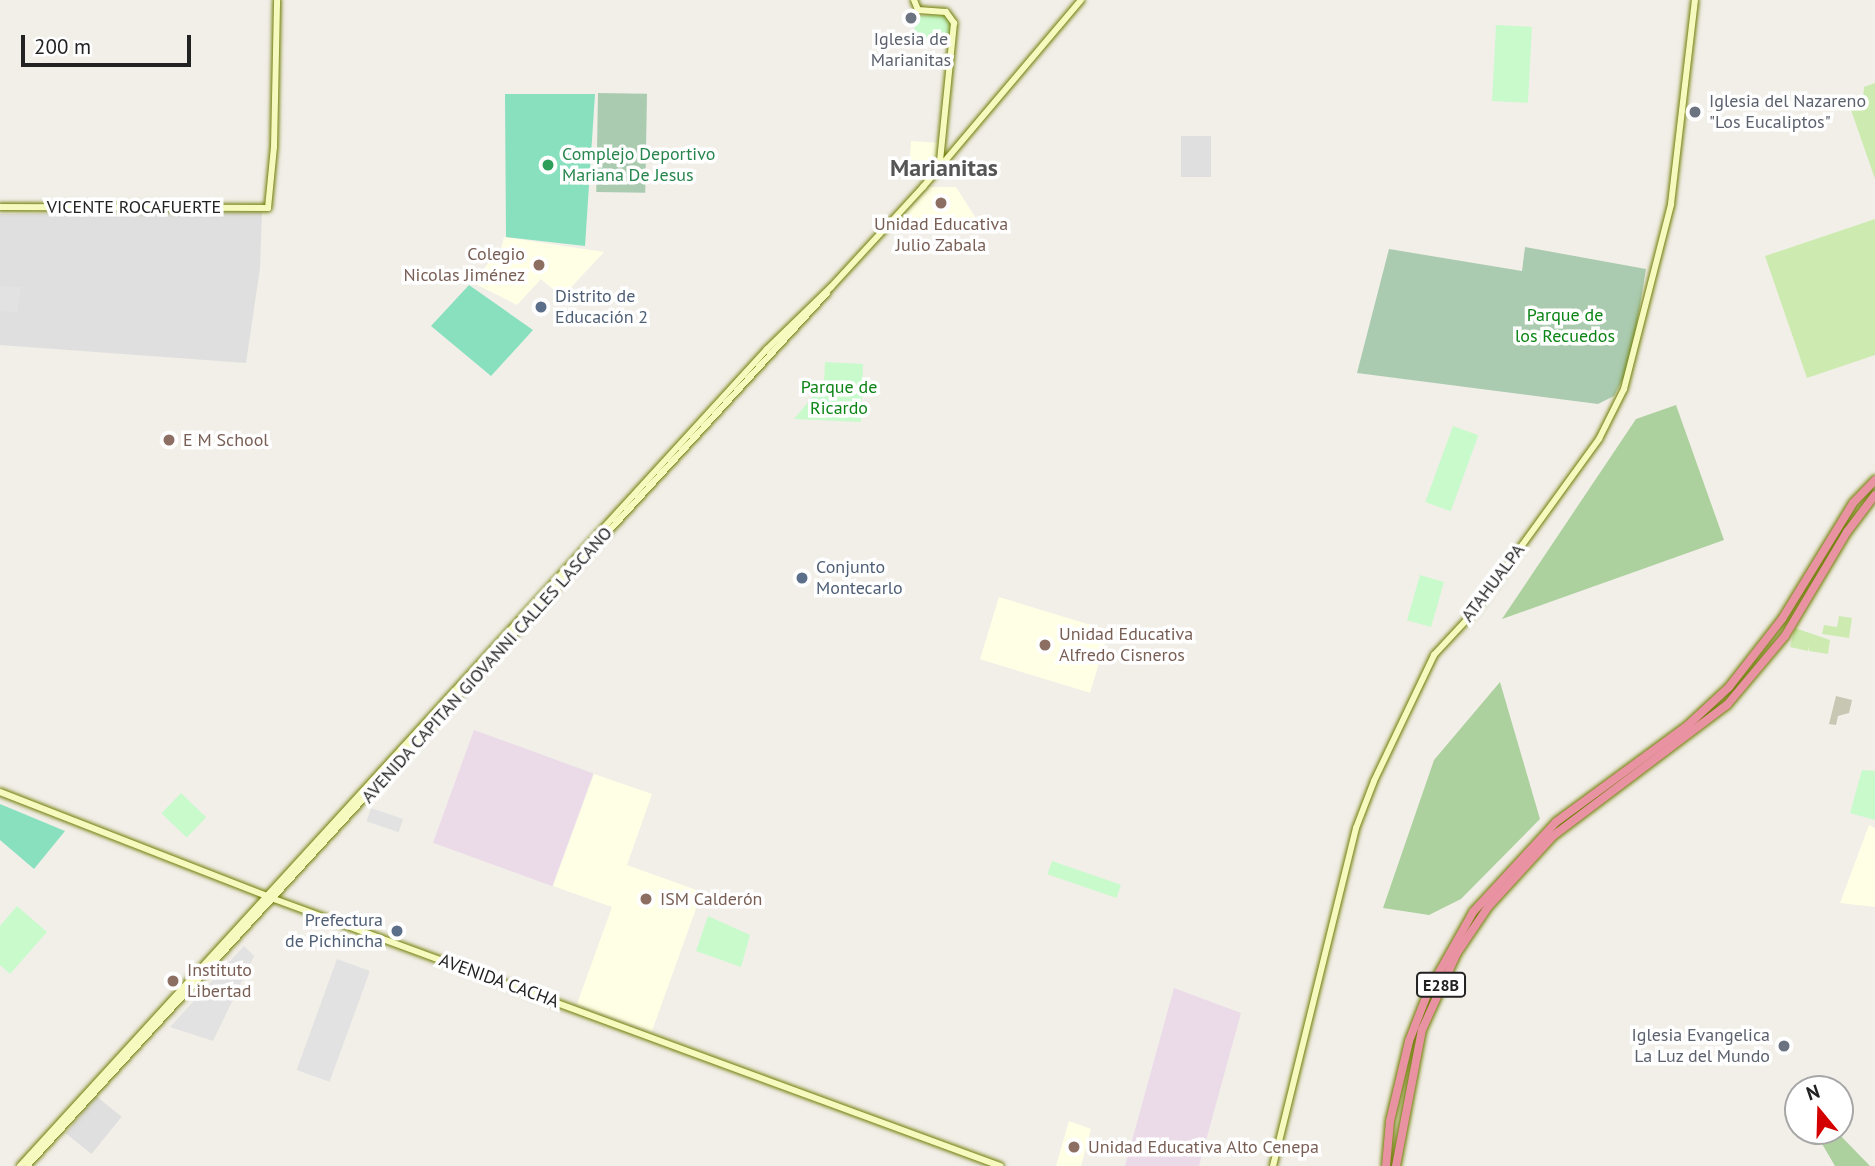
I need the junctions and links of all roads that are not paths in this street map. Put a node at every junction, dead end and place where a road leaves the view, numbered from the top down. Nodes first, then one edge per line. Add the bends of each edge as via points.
1 (277, 0) edge
2 (914, 0) edge
3 (1081, 0) edge
4 (1695, 0) edge
5 (942, 143) junction
6 (954, 147) junction
7 (940, 163) junction
8 (0, 207) edge
9 (831, 288) junction
10 (1875, 480) edge
11 (1875, 495) edge
12 (0, 792) edge
13 (271, 897) junction
14 (20, 1166) edge
15 (27, 1166) edge
16 (1000, 1166) edge
17 (1273, 1166) edge
18 (1385, 1166) edge
19 (1396, 1166) edge

1 - 8 street, VICENTE ROCAFUERTE via 268,208
2 - 5 street via 918,10 946,12 954,23
3 - 6 street
4 - 17 street, ATAHUALPA via 1671,204 1624,389 1602,435 1473,613 1434,655 1374,781 1340,888
5 - 6 street
5 - 7 street
6 - 7 street
7 - 9 street
9 - 13 street, AVENIDA CAPITAN GIOVANNI CALLES LASCANO
9 - 13 street via 760,356
10 - 18 highway, E28B via 1853,503 1782,619 1729,687 1688,725 1556,822 1473,912 1427,992 1409,1041
11 - 19 highway, E28B via 1847,532 1785,636 1727,705 1553,836 1488,907 1458,953 1422,1030
12 - 13 street, AVENIDA CACHA
13 - 14 street
13 - 15 street
13 - 16 street, AVENIDA CACHA

